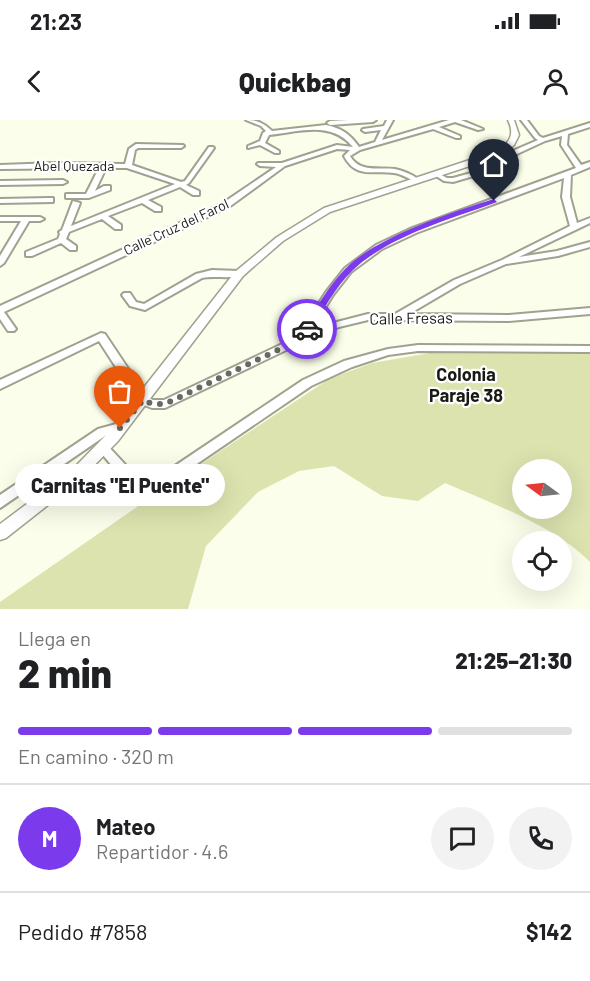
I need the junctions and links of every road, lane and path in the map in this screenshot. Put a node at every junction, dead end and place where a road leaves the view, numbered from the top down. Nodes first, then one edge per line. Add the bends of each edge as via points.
1 (249, 120) edge
2 (373, 120) edge
3 (390, 120) edge
4 (455, 120) edge
5 (511, 120) edge
6 (524, 120) edge
7 (330, 123) edge
8 (590, 126) edge
9 (434, 127) junction
10 (386, 128) junction
11 (480, 129) dead end
12 (364, 130) dead end
13 (271, 133) junction
14 (565, 133) junction
15 (458, 137) dead end
16 (543, 140) junction
17 (260, 143) junction
18 (377, 144) junction
19 (181, 146) dead end
20 (250, 147) dead end
21 (211, 148) dead end
22 (358, 149) junction
23 (277, 152) dead end
24 (515, 153) junction
25 (487, 159) junction
26 (260, 164) dead end
27 (590, 164) edge
28 (104, 165) junction
29 (283, 165) junction
30 (128, 166) junction
31 (0, 167) edge
32 (579, 167) junction
33 (55, 168) dead end
34 (436, 174) junction
35 (568, 174) junction
36 (416, 180) junction
37 (46, 182) junction
38 (63, 182) dead end
39 (0, 183) edge
40 (180, 184) junction
41 (107, 188) dead end
42 (196, 193) dead end
43 (89, 195) junction
44 (69, 196) dead end
45 (50, 200) dead end
46 (143, 200) junction
47 (0, 201) edge
48 (76, 203) dead end
49 (158, 209) dead end
50 (104, 217) junction
51 (0, 219) edge
52 (26, 219) junction
53 (40, 219) dead end
54 (590, 220) edge
55 (574, 226) junction
56 (118, 227) dead end
57 (63, 236) junction
58 (590, 244) edge
59 (74, 248) dead end
60 (28, 254) dead end
61 (504, 262) junction
62 (0, 263) edge
63 (239, 274) junction
64 (127, 295) dead end
65 (0, 311) edge
66 (590, 311) edge
67 (397, 317) junction
68 (11, 329) dead end
69 (301, 339) junction
70 (590, 349) edge
71 (0, 385) edge
72 (143, 400) junction
73 (120, 428) junction
74 (103, 448) junction
75 (0, 502) edge
76 (0, 533) edge

1 - 13 street
2 - 7 street
3 - 10 street
4 - 9 street, Calle Cruz del Farol
4 - 11 street
5 - 25 main road via 517,132 513,143
6 - 16 street
7 - 13 street
7 - 22 street via 348,134
8 - 14 street
9 - 15 street
9 - 18 street, Calle Cruz del Farol
10 - 12 street
10 - 18 street
13 - 17 street via 264,134
14 - 16 street
14 - 32 street via 564,145
16 - 24 street
17 - 20 street
17 - 23 street
18 - 22 street, Calle Cruz del Farol
19 - 30 street via 136,146
21 - 40 street via 191,179
22 - 29 street, Calle Cruz del Farol via 332,148
22 - 36 street via 346,156 355,167 400,173
24 - 25 street
24 - 34 street via 508,162 487,171 450,180
25 - 34 main road
26 - 29 street
27 - 32 street
28 - 30 street, Abel Quezada
28 - 31 street, Abel Quezada
28 - 43 street
29 - 65 street, Calle Cruz del Farol via 226,205
30 - 40 street, Abel Quezada
32 - 35 street
33 - 37 street
34 - 36 main road
35 - 55 street via 566,196
35 - 69 street via 379,247 348,270
36 - 63 main road via 327,210 268,246
37 - 38 street
37 - 39 street
40 - 42 street, Abel Quezada
40 - 46 street
41 - 43 street
43 - 44 street
45 - 47 street
46 - 49 street
46 - 50 street
48 - 57 street
50 - 56 street
50 - 57 street
51 - 52 street
52 - 53 street
52 - 62 street
54 - 55 street
55 - 61 street
57 - 59 street
57 - 60 street
58 - 61 street
61 - 67 street via 457,282
63 - 64 street via 199,276 145,307 133,304
63 - 72 main road
65 - 68 street
66 - 67 street, Calle Fresas via 509,318
67 - 69 street, Calle Fresas via 368,317
69 - 72 street, Calle Fresas via 165,404
70 - 74 street via 418,348 348,364 307,383 144,494
71 - 72 street via 101,336
72 - 73 main road
73 - 74 main road
73 - 75 street via 102,432
74 - 76 main road via 76,475

